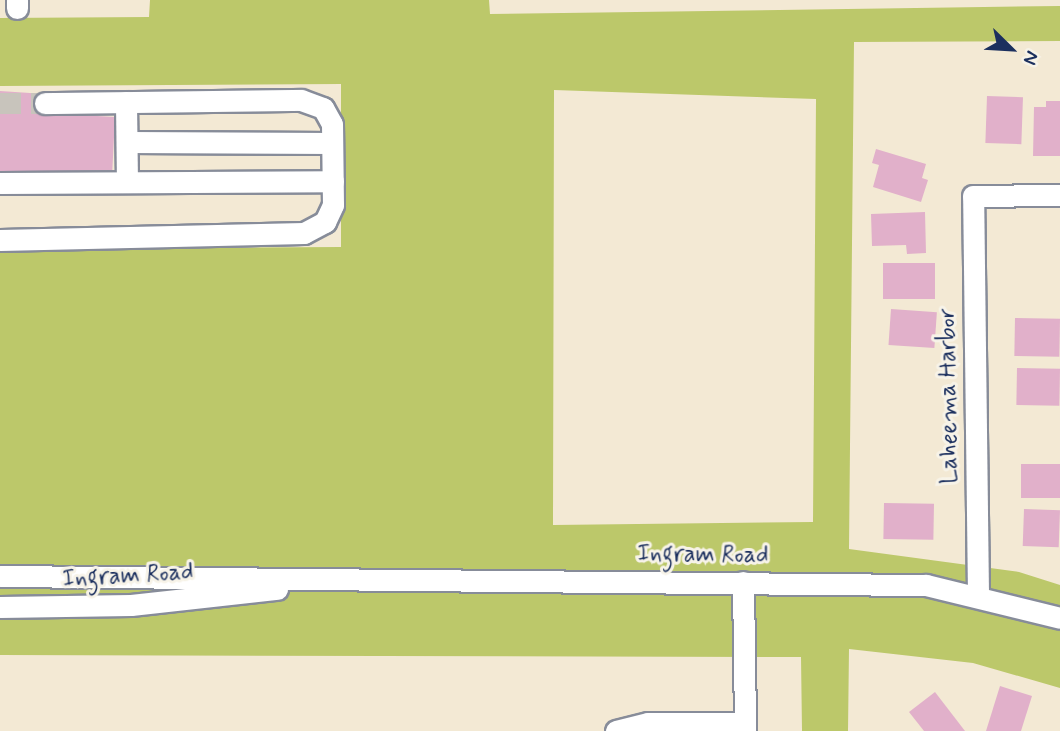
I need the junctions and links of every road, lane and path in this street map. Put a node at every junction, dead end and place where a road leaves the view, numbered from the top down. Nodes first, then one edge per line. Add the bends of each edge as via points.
1 (126, 102) junction
2 (45, 103) tunnel mouth
3 (127, 142) junction
4 (332, 143) junction
5 (333, 181) junction
6 (127, 182) junction
7 (0, 183) edge
8 (1060, 195) edge
9 (0, 240) edge
10 (0, 576) edge
11 (341, 579) junction
12 (743, 582) junction
13 (978, 594) junction
14 (0, 607) edge
15 (1060, 618) edge
16 (745, 727) edge
17 (616, 731) edge

1 - 2 street
1 - 3 street
1 - 4 street via 301,100 323,108 332,124
3 - 4 street
3 - 6 street
4 - 5 street
5 - 6 street
5 - 9 street via 333,205 325,222 304,233
6 - 7 street
8 - 13 street, Laheema Harbor via 973,196
10 - 11 street, Ingram Road
11 - 12 street, Ingram Road
11 - 14 street, Ingram Road via 156,603
12 - 13 street, Ingram Road via 926,585
12 - 16 street
13 - 15 street, Ingram Road
16 - 17 street via 648,723

